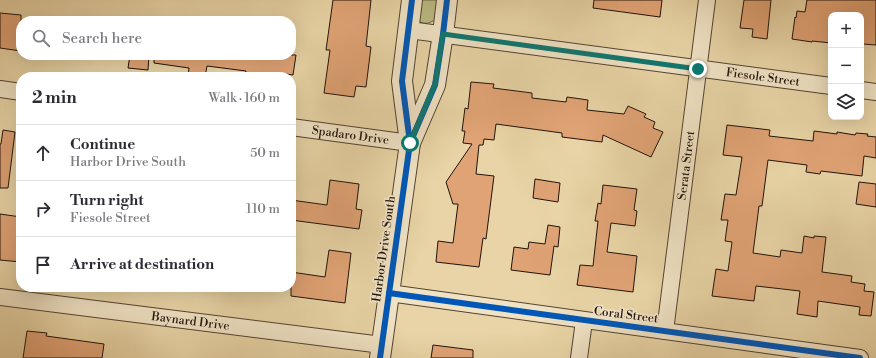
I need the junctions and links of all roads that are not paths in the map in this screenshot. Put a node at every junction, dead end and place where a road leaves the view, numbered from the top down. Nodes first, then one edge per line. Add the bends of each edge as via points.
1 (412, 0) edge
2 (447, 0) edge
3 (708, 0) edge
4 (409, 30) junction
5 (443, 34) junction
6 (698, 69) junction
7 (828, 86) edge
8 (0, 89) edge
9 (864, 90) edge
10 (16, 91) edge
11 (876, 92) edge
12 (296, 129) edge
13 (410, 143) junction
14 (389, 294) junction
15 (0, 297) edge
16 (584, 321) junction
17 (665, 331) junction
18 (381, 352) edge
19 (778, 353) edge
20 (579, 358) edge
21 (860, 358) edge

1 - 4 street, Harbor Drive South
2 - 5 street, Harbor Drive South
3 - 6 street, Serata Street
4 - 5 street, Fiesole Street
4 - 13 street, Harbor Drive South via 402,81
5 - 6 street, Fiesole Street
5 - 13 street, Harbor Drive South via 435,84
6 - 7 street, Fiesole Street
6 - 17 street, Serata Street
8 - 10 street
9 - 11 street
12 - 13 street, Spadaro Drive
13 - 14 street, Harbor Drive South
14 - 16 street, Coral Street
14 - 18 street, Harbor Drive South
15 - 18 street, Baynard Drive
16 - 17 street, Coral Street
16 - 20 street
17 - 19 street, Coral Street
19 - 21 street, Coral Street

